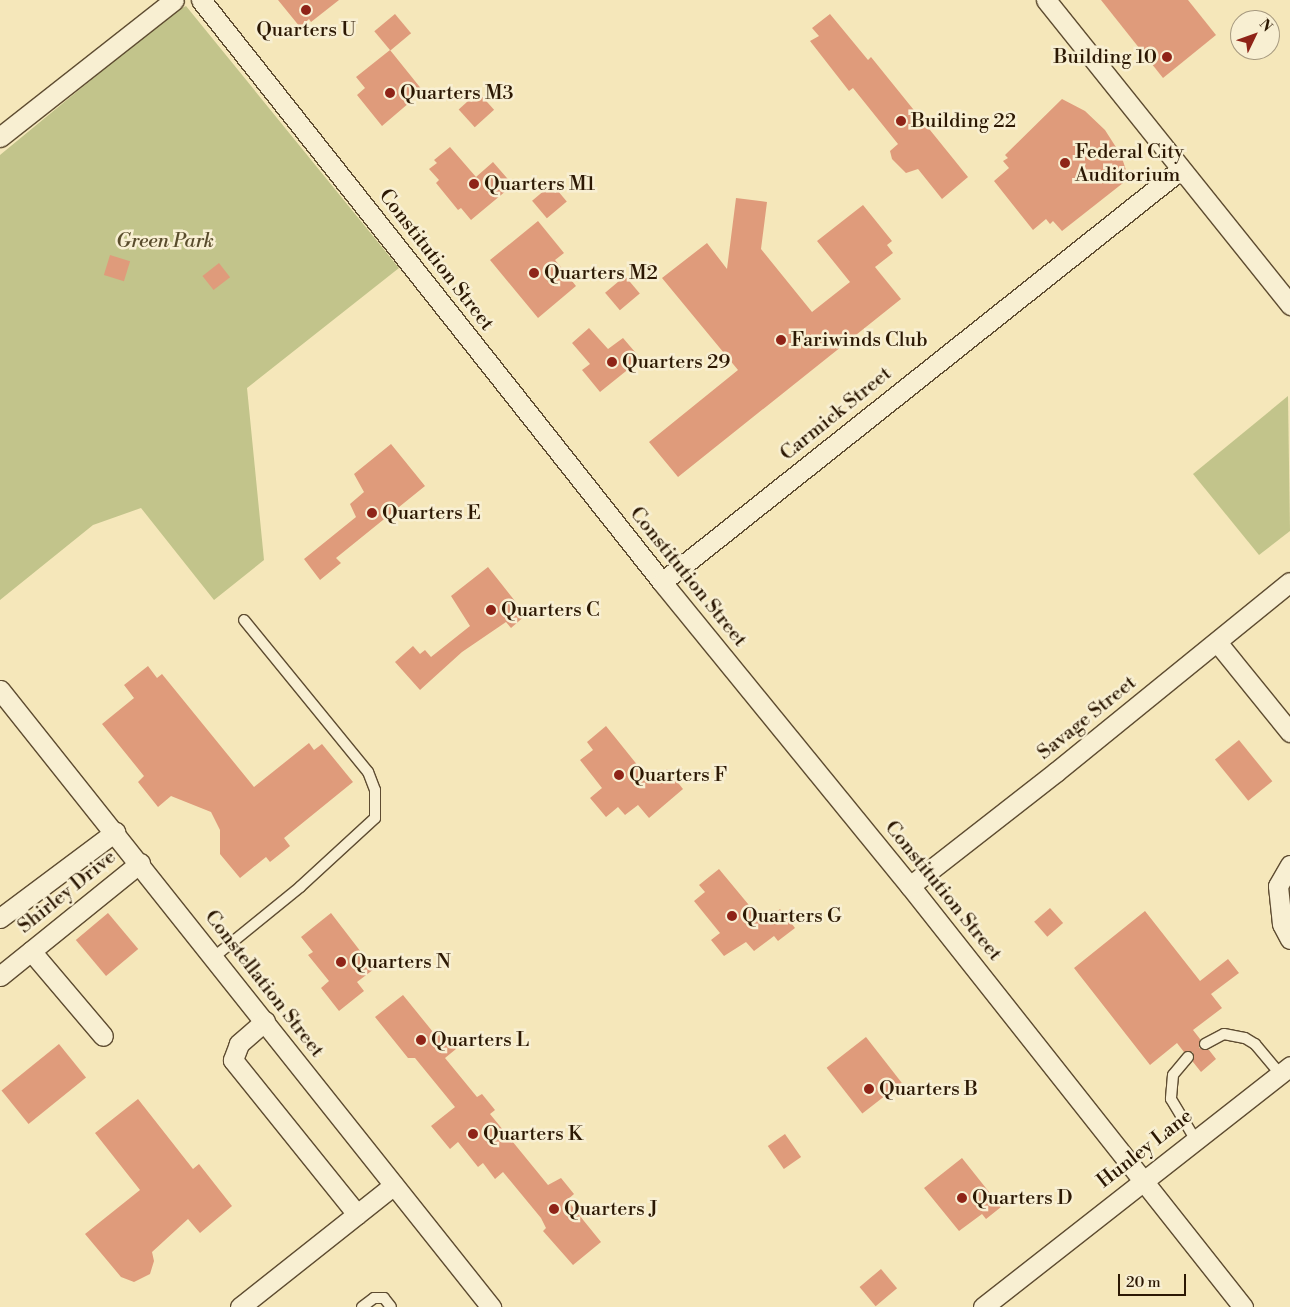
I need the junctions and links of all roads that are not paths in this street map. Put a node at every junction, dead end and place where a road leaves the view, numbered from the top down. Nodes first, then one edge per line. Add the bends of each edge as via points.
1 (174, 0) edge
2 (201, 0) edge
3 (1046, 0) edge
4 (0, 137) edge
5 (1180, 170) junction
6 (1290, 305) edge
7 (662, 582) junction
8 (1290, 582) edge
9 (244, 620) dead end
10 (1217, 642) junction
11 (0, 690) edge
12 (1290, 732) edge
13 (115, 832) junction
14 (140, 863) junction
15 (1290, 865) edge
16 (910, 886) junction
17 (0, 918) edge
18 (1290, 939) edge
19 (31, 951) junction
20 (214, 958) junction
21 (0, 976) edge
22 (265, 1021) junction
23 (102, 1036) dead end
24 (1205, 1044) dead end
25 (1188, 1057) dead end
26 (1285, 1070) edge
27 (1195, 1139) junction
28 (1142, 1179) junction
29 (394, 1185) junction
30 (357, 1214) junction
31 (240, 1307) edge
32 (362, 1307) edge
33 (391, 1307) edge
34 (491, 1307) edge
35 (982, 1307) edge
36 (1243, 1307) edge

1 - 4 street
2 - 7 street, Constitution Street
3 - 5 street
5 - 6 street
5 - 7 street, Carmick Street
7 - 16 street, Constitution Street
8 - 10 street, Savage Street
9 - 20 lane via 368,772 375,790 375,818
10 - 12 street
10 - 16 street, Savage Street
11 - 13 street, Constellation Street
13 - 14 street, Constellation Street
13 - 17 street, Shirley Drive
14 - 19 street, Shirley Drive
14 - 20 street, Constellation Street
15 - 18 street via 1278,886 1282,924
16 - 28 street, Constitution Street
19 - 21 street, Shirley Drive
19 - 23 street
20 - 22 street, Constellation Street
22 - 29 street, Constellation Street
22 - 30 street via 239,1044 233,1060
24 - 26 lane via 1224,1034 1245,1038
25 - 27 lane via 1173,1075 1171,1099
26 - 27 street, Hunley Lane
27 - 28 street, Hunley Lane
28 - 35 street, Hunley Lane
28 - 36 street, Constitution Street
29 - 30 street
29 - 34 street, Constellation Street
30 - 31 street
32 - 33 lane via 374,1298 384,1298

